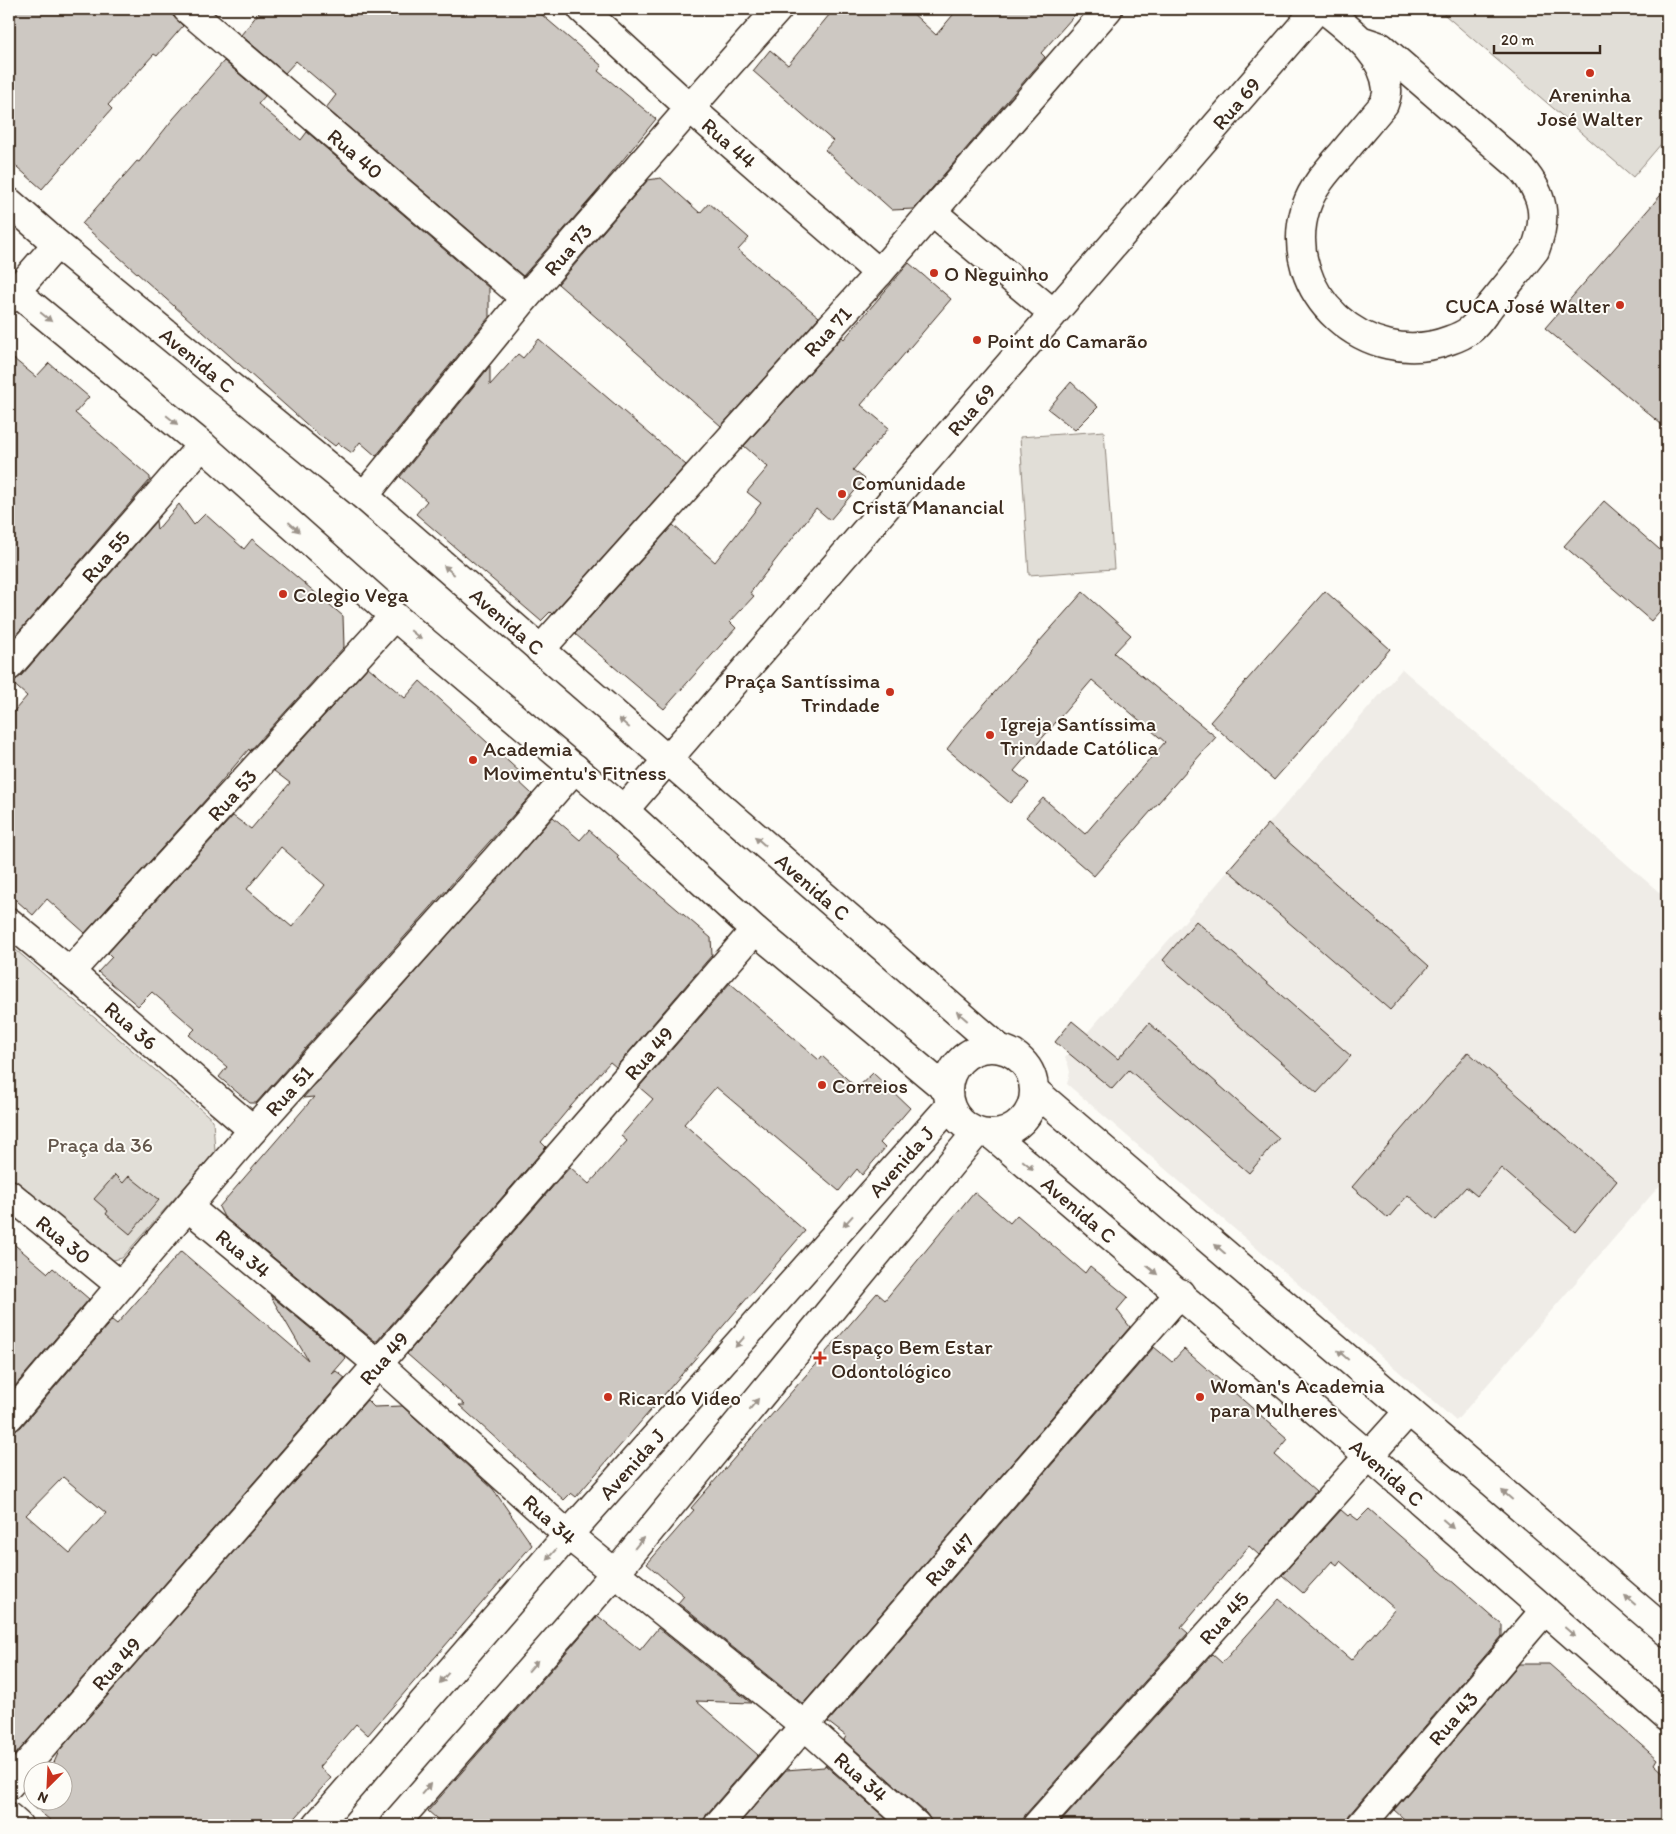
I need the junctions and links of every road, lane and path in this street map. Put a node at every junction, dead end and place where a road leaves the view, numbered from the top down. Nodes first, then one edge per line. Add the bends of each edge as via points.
1 (187, 9) edge
2 (582, 9) edge
3 (778, 9) edge
4 (1108, 9) edge
5 (1308, 12) edge
6 (1363, 40) junction
7 (690, 108) junction
8 (9, 202) edge
9 (932, 212) junction
10 (57, 244) junction
11 (879, 273) junction
12 (11, 293) edge
13 (525, 298) junction
14 (1053, 313) junction
15 (202, 445) junction
16 (364, 496) junction
17 (394, 616) junction
18 (540, 650) junction
19 (9, 666) edge
20 (667, 760) junction
21 (574, 768) junction
22 (624, 810) junction
23 (9, 922) edge
24 (755, 930) junction
25 (70, 972) junction
26 (999, 1048) junction
27 (1035, 1091) junction
28 (949, 1098) junction
29 (253, 1130) junction
30 (984, 1133) junction
31 (9, 1194) edge
32 (188, 1207) junction
33 (120, 1285) junction
34 (1180, 1293) junction
35 (378, 1364) junction
36 (1409, 1411) junction
37 (9, 1417) edge
38 (1369, 1456) junction
39 (568, 1535) junction
40 (615, 1574) junction
41 (1545, 1610) junction
42 (1667, 1632) edge
43 (1667, 1718) edge
44 (804, 1725) junction
45 (9, 1785) edge
46 (9, 1817) edge
47 (18, 1825) edge
48 (317, 1825) edge
49 (394, 1825) edge
50 (718, 1825) edge
51 (916, 1825) edge
52 (1038, 1825) edge
53 (1361, 1825) edge

1 - 13 street, Rua 40
2 - 7 street, Rua 44
3 - 7 street, Rua 73
4 - 9 street, Rua 71
5 - 6 street
5 - 14 street, Rua 69
6 - 6 street via 1381,47 1521,168 1532,180 1543,211 1535,250 1470,330 1429,346 1406,348 1384,344 1344,324 1315,291 1302,250 1302,228 1314,187 1384,104 1388,90 1381,67
7 - 11 street, Rua 44
7 - 13 street, Rua 73
8 - 10 street, Avenida C
9 - 11 street, Rua 71
9 - 14 street
10 - 12 street
10 - 16 street, Avenida C
11 - 18 street, Rua 71
12 -> 15 street
13 - 16 street, Rua 73
14 - 20 street, Rua 69
15 -> 17 street
15 - 19 street, Rua 55
18 -> 16 street, Avenida C
17 -> 21 street
17 - 25 street, Rua 53
20 -> 18 street, Avenida C
20 - 22 street, Rua 69
26 -> 20 street, Avenida C
21 - 22 street
21 - 29 street, Rua 51
22 - 24 street
23 - 25 street, Rua 36
24 - 28 street
24 - 35 street, Rua 49
25 - 29 street, Rua 36
26 - 27 street via 1025,1063
26 - 28 street via 973,1051 962,1059 953,1070
27 - 30 street via 1032,1106 1013,1129 998,1134
36 -> 27 street
28 - 30 street via 956,1116 965,1125
28 -> 39 street, Avenida J
29 - 32 street, Rua 51
30 -> 34 street, Avenida C
40 -> 30 street, Avenida J
31 - 33 street, Rua 30
32 - 33 street, Rua 51
32 - 35 street, Rua 34
33 - 37 street, Rua 51
34 - 38 street, Avenida C
34 - 44 street, Rua 47
35 - 39 street, Rua 34
35 - 45 street, Rua 49
36 - 38 street, Rua 45
42 -> 36 street
38 -> 41 street, Avenida C
38 - 52 street, Rua 45
39 - 40 street, Rua 34
39 -> 48 street, Avenida J
40 - 44 street, Rua 34
49 -> 40 street, Avenida J
41 -> 43 street, Avenida C
41 - 53 street, Rua 43
44 - 50 street, Rua 47
44 - 51 street, Rua 34
46 - 47 street

